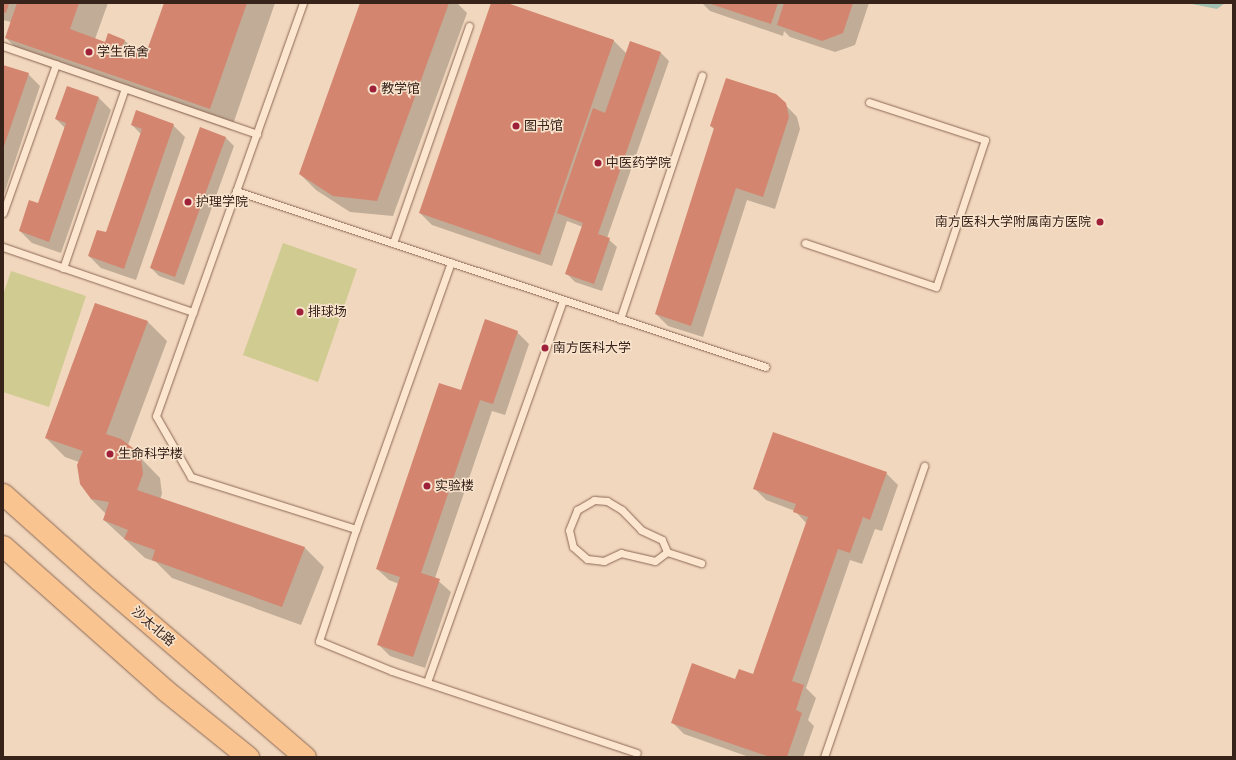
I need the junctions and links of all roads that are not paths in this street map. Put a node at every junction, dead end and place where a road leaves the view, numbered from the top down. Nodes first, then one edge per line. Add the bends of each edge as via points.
1 (303, 3) edge
2 (469, 26) dead end
3 (3, 46) edge
4 (56, 64) junction
5 (702, 75) dead end
6 (125, 88) junction
7 (869, 102) dead end
8 (257, 134) junction
9 (236, 191) junction
10 (3, 213) edge
11 (392, 243) junction
12 (805, 243) dead end
13 (3, 247) edge
14 (451, 262) junction
15 (63, 268) junction
16 (563, 300) junction
17 (193, 312) junction
18 (620, 319) junction
19 (766, 367) dead end
20 (924, 466) dead end
21 (3, 494) edge
22 (356, 529) junction
23 (3, 546) edge
24 (667, 552) junction
25 (701, 563) dead end
26 (427, 682) junction
27 (637, 753) dead end
28 (248, 757) edge
29 (305, 757) edge
30 (824, 757) edge

1 - 8 lane
2 - 11 lane
3 - 4 lane
4 - 6 lane
4 - 10 lane
5 - 18 lane
6 - 8 lane
6 - 15 lane
7 - 12 lane via 985,140 936,287
8 - 9 lane
9 - 11 lane
9 - 17 lane
11 - 14 lane
13 - 15 lane
14 - 16 lane
14 - 22 lane
15 - 17 lane
16 - 18 lane
16 - 26 lane
17 - 22 lane via 156,416 191,477
18 - 19 lane
20 - 30 lane
21 - 29 main road, 沙太北路
22 - 26 lane via 319,641
23 - 28 main road via 165,690
24 - 24 lane via 662,540 641,530 622,510 607,501 594,500 577,510 569,530 573,547 587,559 604,561 621,553 655,561
24 - 25 lane
26 - 27 lane

